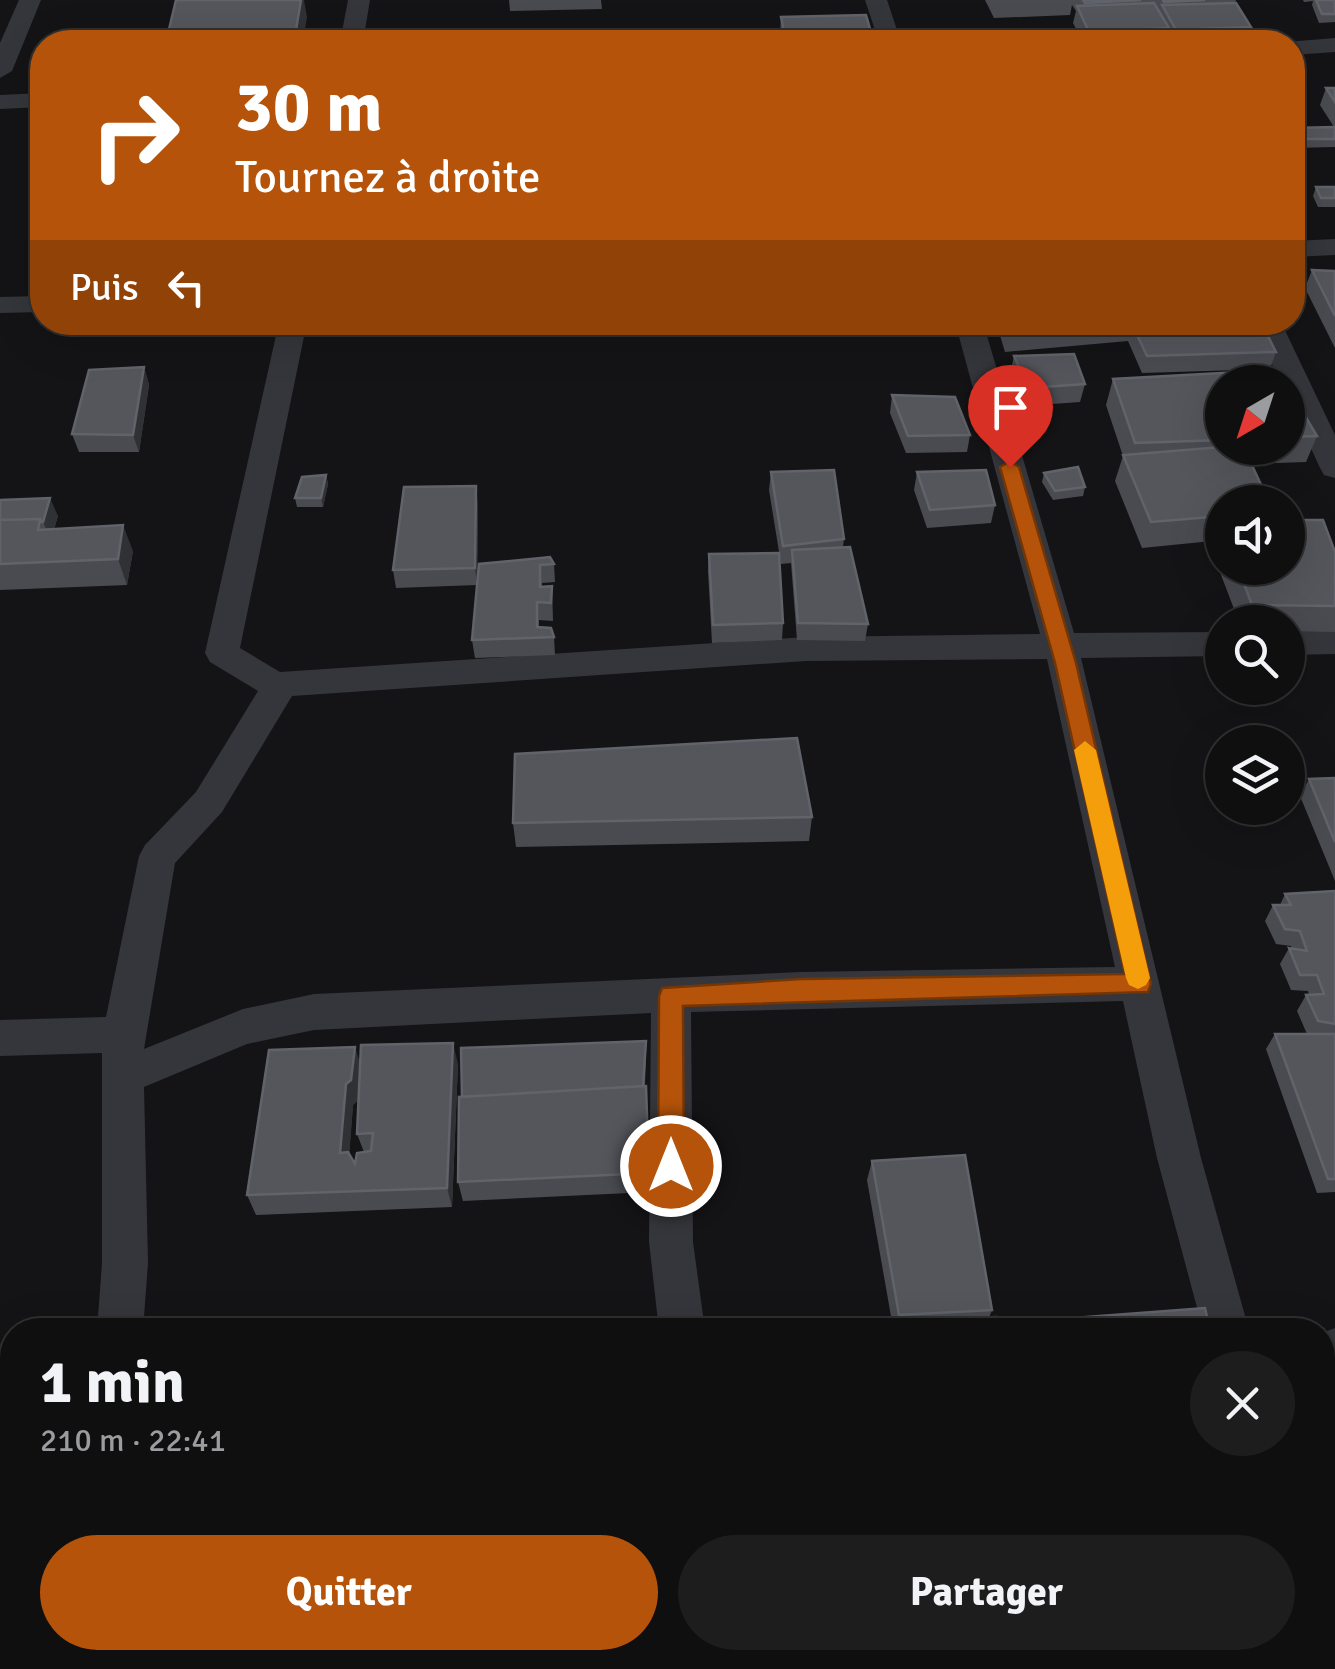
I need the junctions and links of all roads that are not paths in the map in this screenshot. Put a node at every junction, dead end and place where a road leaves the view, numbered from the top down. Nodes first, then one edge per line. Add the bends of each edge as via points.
1 (30, 0) edge
2 (359, 0) edge
3 (876, 0) edge
4 (354, 30) edge
5 (886, 30) edge
6 (1335, 46) edge
7 (1305, 47) edge
8 (0, 71) edge
9 (30, 101) edge
10 (0, 102) edge
11 (1335, 247) edge
12 (1305, 248) edge
13 (30, 305) edge
14 (0, 306) edge
15 (289, 335) edge
16 (973, 335) edge
17 (1273, 335) edge
18 (1335, 468) edge
19 (1335, 642) edge
20 (1305, 643) edge
21 (1205, 644) edge
22 (1060, 648) junction
23 (278, 687) junction
24 (1139, 984) junction
25 (671, 996) junction
26 (0, 1038) edge
27 (124, 1056) junction
28 (121, 1318) edge
29 (680, 1318) edge
30 (1223, 1318) edge

1 - 8 street
2 - 4 street
3 - 5 street
6 - 7 street
9 - 10 street
11 - 12 street
13 - 14 street
15 - 23 street via 222,653
16 - 22 street
17 - 18 street
19 - 20 street
21 - 22 street
22 - 23 street via 806,648
22 - 24 street
23 - 27 street via 208,802 158,856
24 - 25 street
24 - 30 street
25 - 27 street via 314,1012
25 - 29 street via 671,1242
26 - 27 street
27 - 28 street

